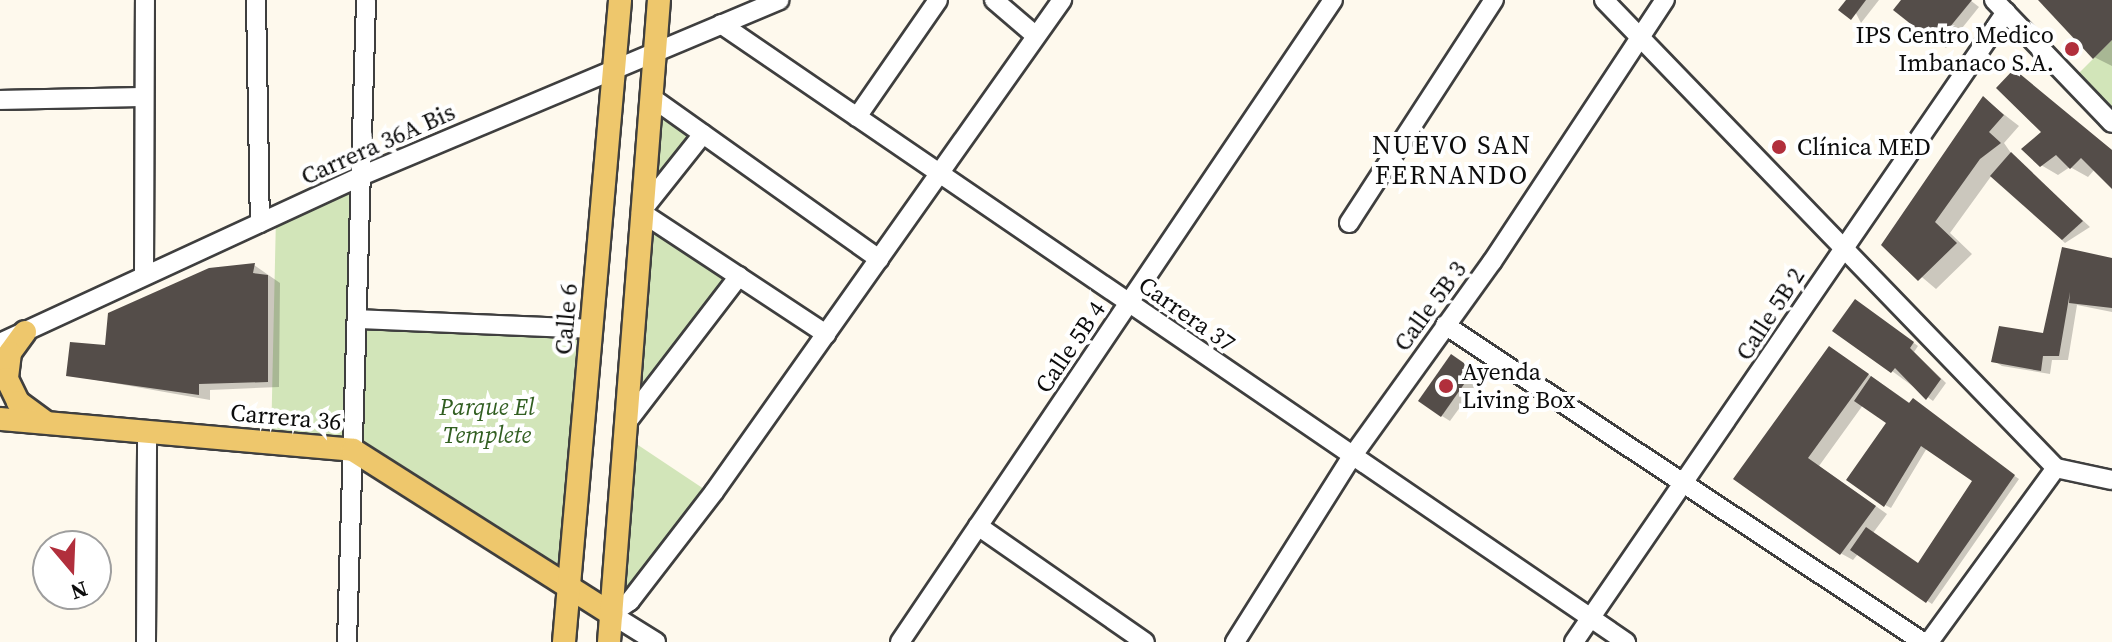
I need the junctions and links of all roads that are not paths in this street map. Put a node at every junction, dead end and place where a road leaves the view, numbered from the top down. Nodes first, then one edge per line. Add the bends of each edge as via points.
1 (145, 0) edge
2 (256, 0) edge
3 (366, 0) edge
4 (620, 0) edge
5 (659, 0) edge
6 (778, 0) edge
7 (938, 0) edge
8 (994, 0) edge
9 (1062, 0) edge
10 (1333, 0) edge
11 (1494, 0) edge
12 (1604, 0) edge
13 (1665, 0) edge
14 (2000, 6) edge
15 (721, 24) junction
16 (1036, 36) junction
17 (1640, 36) junction
18 (656, 52) junction
19 (614, 70) junction
20 (144, 97) junction
21 (651, 97) junction
22 (0, 100) edge
23 (857, 117) junction
24 (2112, 123) edge
25 (703, 134) junction
26 (939, 173) junction
27 (361, 176) junction
28 (641, 212) junction
29 (260, 223) junction
30 (1349, 223) dead end
31 (1844, 246) junction
32 (879, 259) junction
33 (144, 275) junction
34 (739, 276) junction
35 (1129, 302) junction
36 (357, 319) junction
37 (1445, 325) junction
38 (591, 329) junction
39 (25, 332) junction
40 (826, 334) junction
41 (0, 343) edge
42 (0, 419) edge
43 (45, 422) junction
44 (622, 429) junction
45 (147, 431) junction
46 (353, 450) junction
47 (1351, 458) junction
48 (2056, 468) junction
49 (2112, 480) edge
50 (1683, 486) junction
51 (978, 526) junction
52 (569, 586) junction
53 (611, 614) junction
54 (1590, 618) junction
55 (146, 642) edge
56 (347, 642) edge
57 (564, 642) edge
58 (609, 642) edge
59 (656, 642) edge
60 (900, 642) edge
61 (1145, 642) edge
62 (1235, 642) edge
63 (1574, 642) edge
64 (1626, 642) edge
65 (1926, 642) edge

1 - 20 street
2 - 29 street
3 - 27 street
4 - 19 main road, Calle 6
5 - 18 main road
6 - 15 street, Carrera 36A Bis
7 - 23 street
8 - 16 street
9 - 16 street
10 - 35 street, Calle 5B 4
11 - 30 street
12 - 17 street
13 - 17 street, Calle 5B 3
14 - 24 street
14 - 31 street, Calle 5B 2
15 - 18 street, Carrera 36A Bis
15 - 23 street, Carrera 37
16 - 26 street
17 - 31 street
17 - 37 street, Calle 5B 3
18 - 19 street, Carrera 36A Bis
18 - 21 main road
19 - 27 street, Carrera 36A Bis
19 - 38 main road, Calle 6
20 - 22 street
20 - 33 street
21 - 25 street
21 - 28 main road
23 - 26 street, Carrera 37
25 - 28 street
25 - 32 street
26 - 32 street
26 - 35 street, Carrera 37
27 - 29 street, Carrera 36A Bis
27 - 36 street
28 - 34 street
28 - 44 main road
29 - 33 street, Carrera 36A Bis
31 - 48 street
31 - 50 street, Calle 5B 2
32 - 40 street
33 - 39 street, Carrera 36A Bis
34 - 40 street
34 - 44 street
35 - 47 street, Carrera 37
35 - 51 street, Calle 5B 4
36 - 38 street
36 - 46 street
37 - 47 street, Calle 5B 3
37 - 50 street
38 - 52 main road, Calle 6
39 - 41 street, Carrera 36A Bis
39 - 43 main road via 10,353 7,379 18,402
40 - 53 street via 714,492 630,601
42 - 43 main road, Carrera 36
43 - 45 main road, Carrera 36
44 - 53 main road
45 - 46 main road, Carrera 36
45 - 55 street
46 - 52 main road, Carrera 36
46 - 56 street
47 - 54 street, Carrera 37
47 - 62 street, Calle 5B 3
48 - 49 street
48 - 65 street
50 - 54 street, Calle 5B 2
50 - 65 street
51 - 60 street, Calle 5B 4
51 - 61 street
52 - 53 main road, Carrera 36
52 - 57 main road, Calle 6
53 - 58 main road
53 - 59 street, Carrera 36
54 - 63 street, Calle 5B 2
54 - 64 street, Carrera 37

